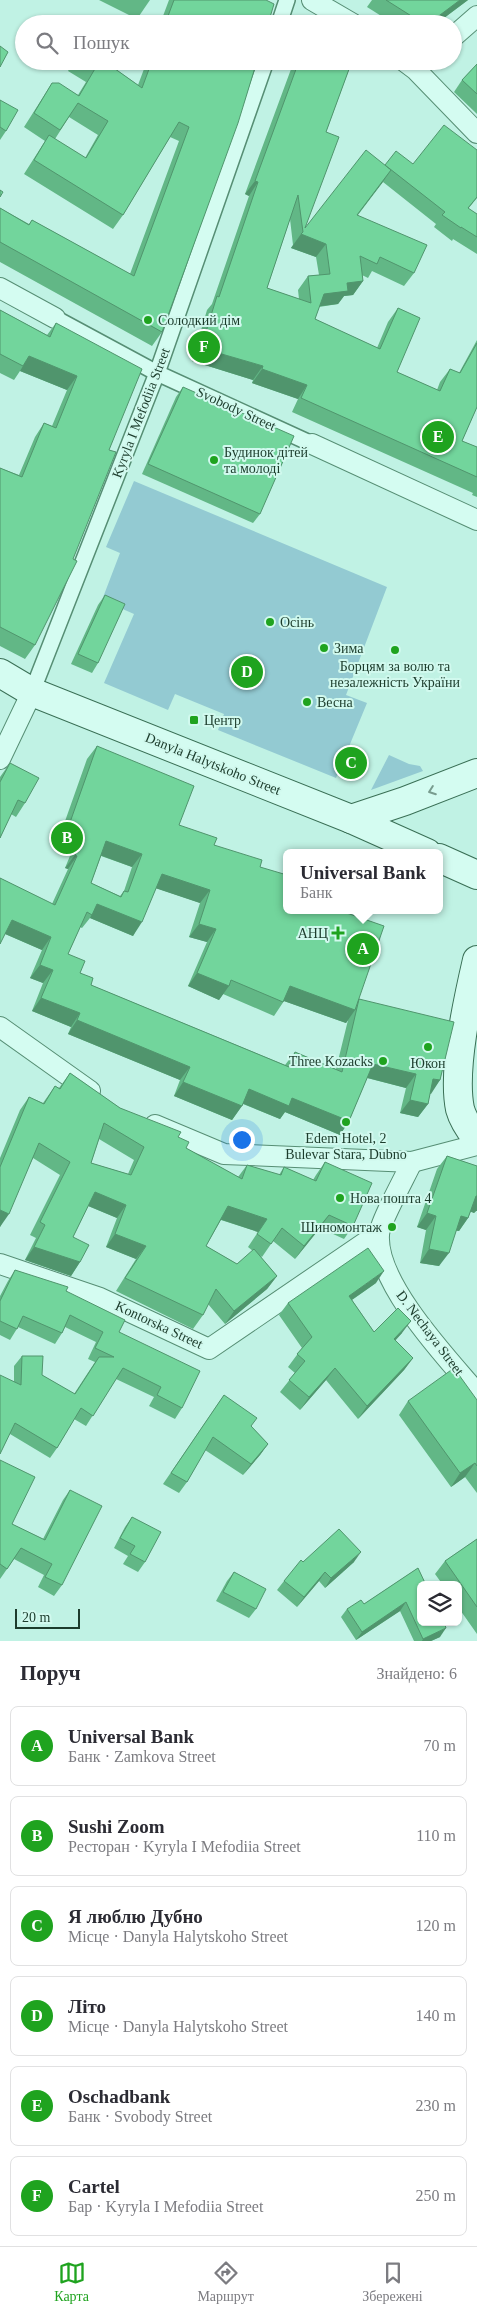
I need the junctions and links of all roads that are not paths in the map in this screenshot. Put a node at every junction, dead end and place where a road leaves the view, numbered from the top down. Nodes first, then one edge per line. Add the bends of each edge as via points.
1 (287, 0) edge
2 (312, 0) edge
3 (282, 15) edge
4 (338, 15) edge
5 (477, 16) edge
6 (462, 29) edge
7 (263, 70) edge
8 (420, 70) edge
9 (477, 133) edge
10 (0, 288) edge
11 (55, 318) joint
12 (157, 373) junction
13 (312, 444) joint
14 (477, 520) edge
15 (0, 673) edge
16 (32, 692) junction
17 (0, 759) edge
18 (477, 774) edge
19 (350, 819) junction
20 (418, 849) edge
21 (443, 860) edge
22 (477, 875) edge
23 (477, 960) edge
24 (0, 1027) edge
25 (108, 1104) edge
26 (142, 1120) edge
27 (477, 1139) edge
28 (477, 1145) edge
29 (412, 1162) junction
30 (378, 1233) junction
31 (0, 1264) edge
32 (476, 1392) dead end

1 - 3 street
2 - 4 street
5 - 6 street
7 - 12 street, Kyryla I Mefodiia Street
8 - 9 street
10 - 11 street, Svobody Street
11 - 12 street, Svobody Street
12 - 13 street, Svobody Street
12 - 16 street, Kyryla I Mefodiia Street
13 - 14 street, Svobody Street
15 - 16 main road, Danyla Halytskoho Street
16 - 17 street, Kyryla I Mefodiia Street
16 - 19 main road, Danyla Halytskoho Street
18 -> 19 main road
19 - 20 main road, Danyla Halytskoho Street
21 - 22 main road
23 - 27 main road via 470,987 459,1070 460,1107 463,1118
24 - 25 street
26 - 29 street via 224,1154
28 - 29 street
29 - 30 street
30 - 31 street, Kontorska Street via 210,1348 100,1298
30 - 32 street, D. Nechaya Street via 386,1271 395,1286 415,1318

